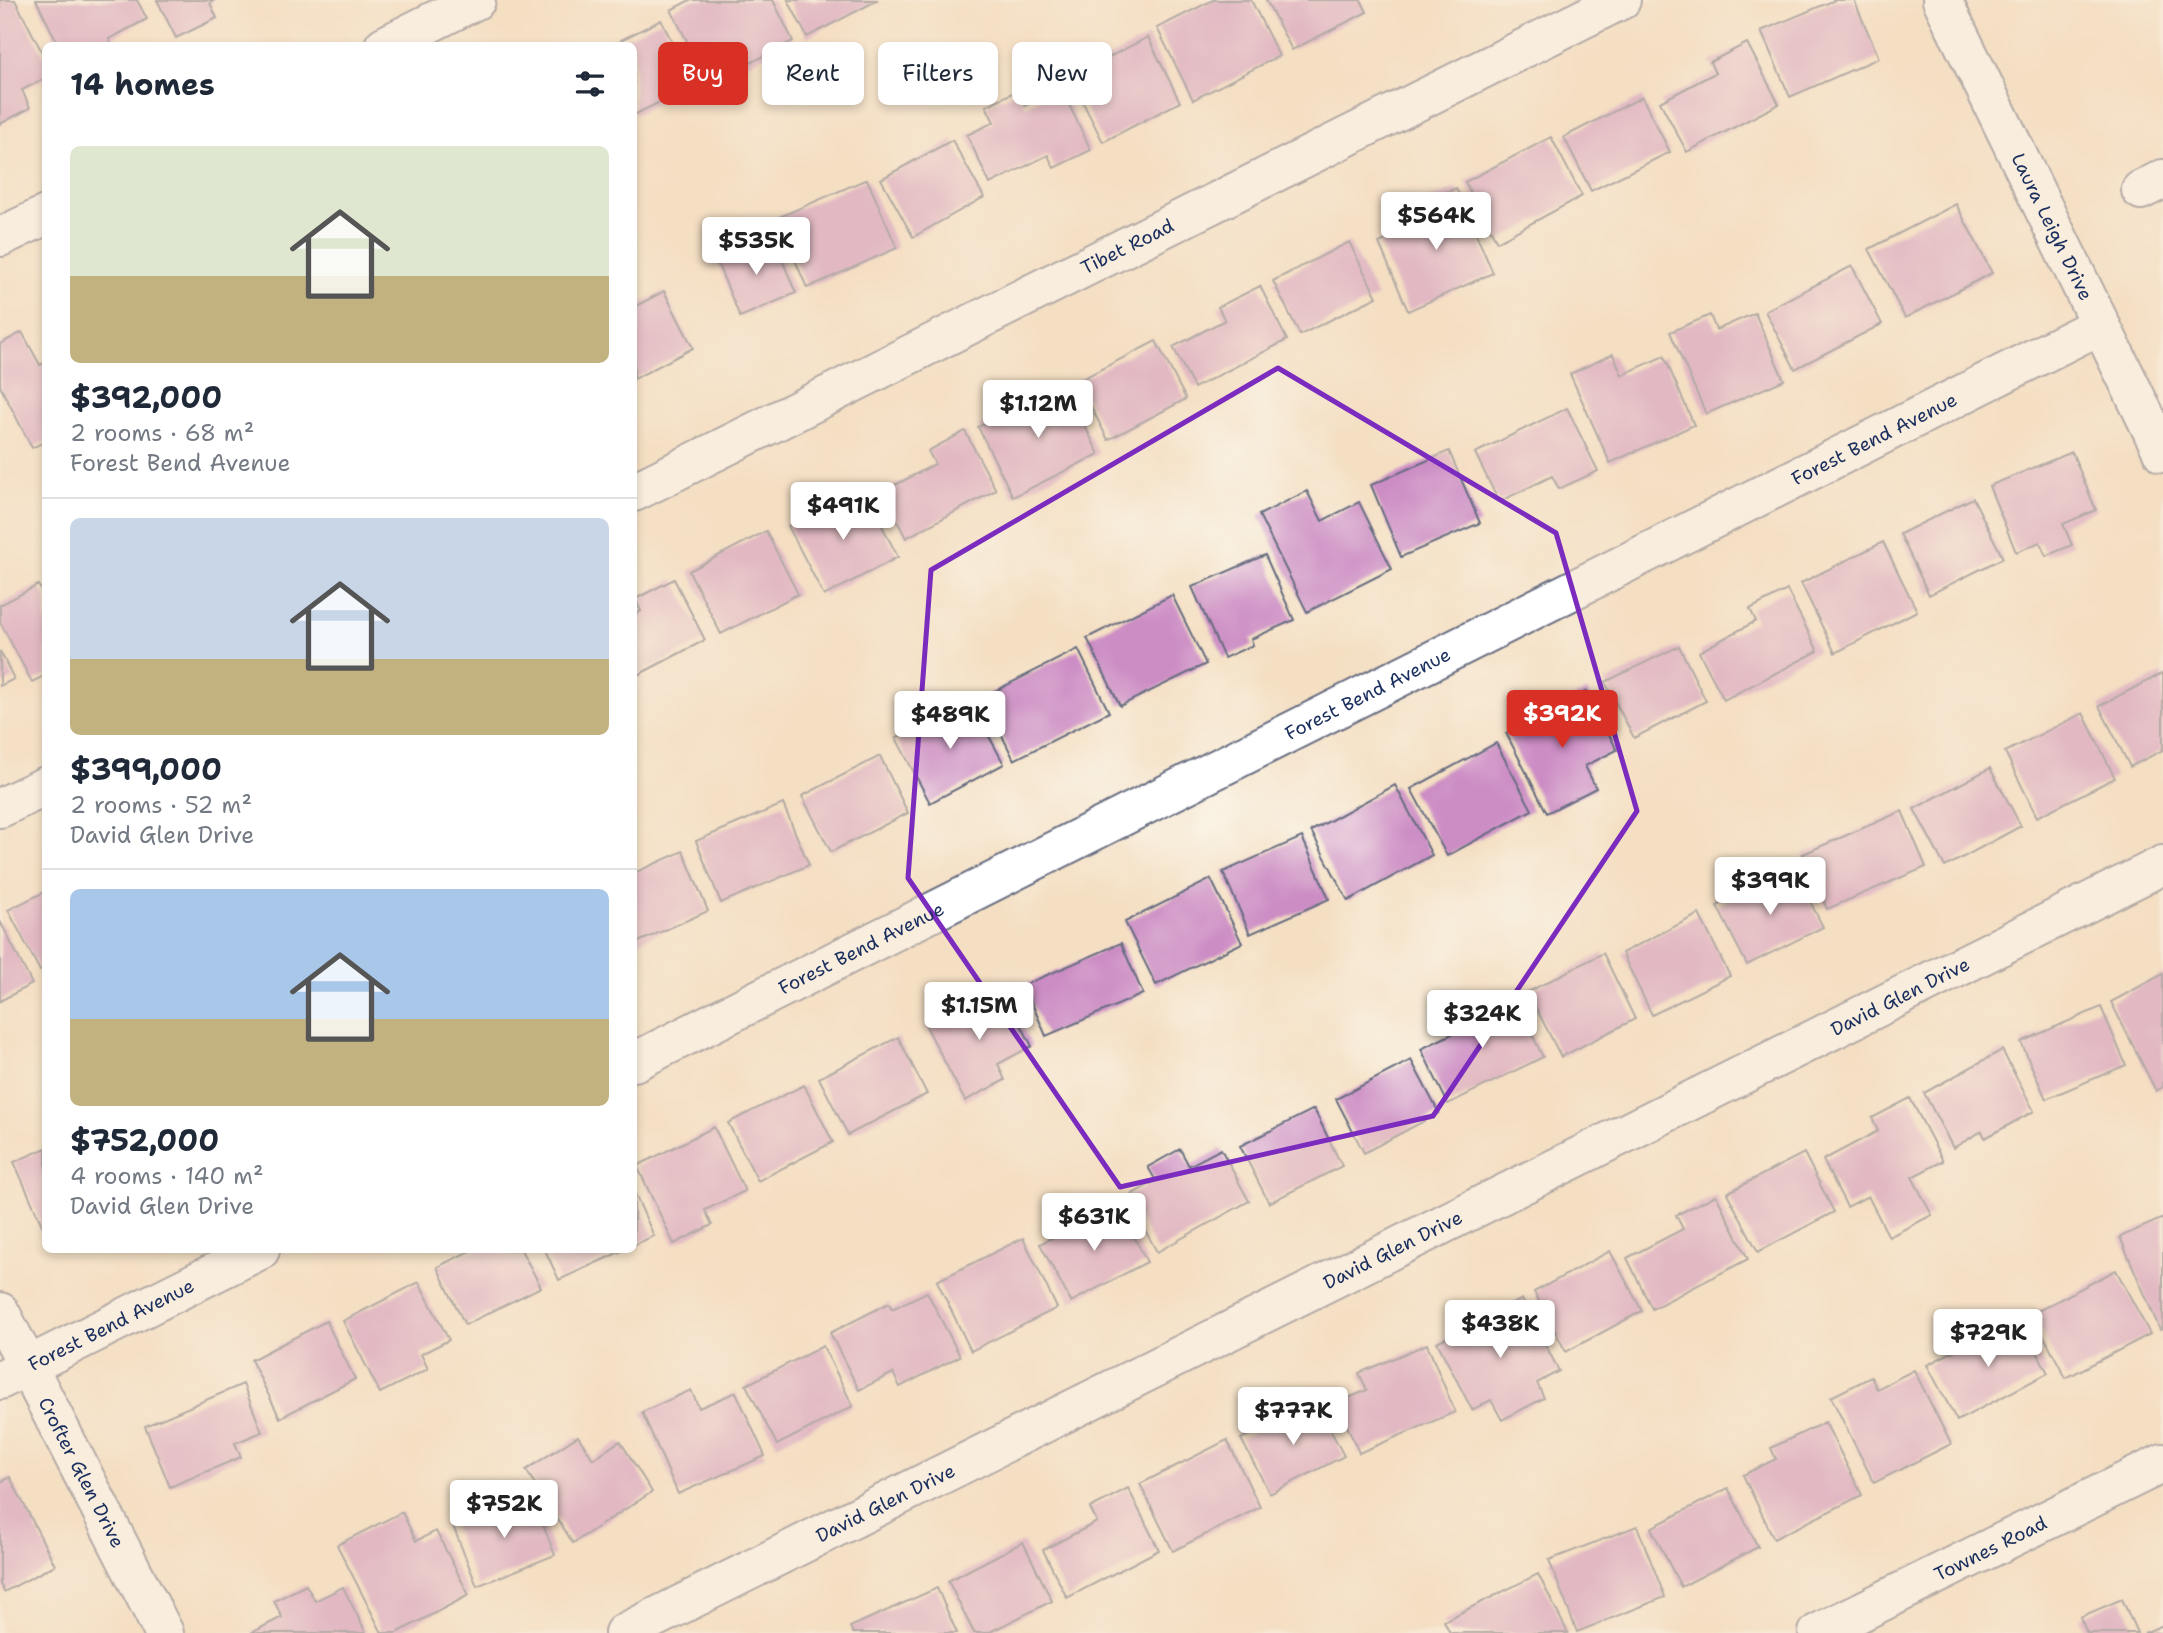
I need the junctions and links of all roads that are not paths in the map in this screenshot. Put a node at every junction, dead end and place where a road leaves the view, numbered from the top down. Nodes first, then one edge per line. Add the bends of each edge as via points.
1 (476, 0) edge
2 (1621, 0) edge
3 (1942, 0) edge
4 (392, 42) edge
5 (42, 217) edge
6 (0, 237) edge
7 (2100, 326) junction
8 (2163, 453) edge
9 (637, 491) edge
10 (42, 788) edge
11 (0, 808) edge
12 (2163, 865) edge
13 (637, 1060) edge
14 (254, 1253) edge
15 (0, 1312) edge
16 (14, 1373) edge
17 (2163, 1463) edge
18 (1833, 1630) edge
19 (164, 1633) edge
20 (624, 1633) edge

1 - 4 street
2 - 9 street, Tibet Road
3 - 7 street, Laura Leigh Drive
5 - 6 street
7 - 8 street, Laura Leigh Drive
7 - 13 street, Forest Bend Avenue
10 - 11 street
12 - 20 street, David Glen Drive
14 - 16 street, Forest Bend Avenue
15 - 16 street, Crofter Glen Drive
16 - 19 street, Crofter Glen Drive
17 - 18 street, Townes Road

